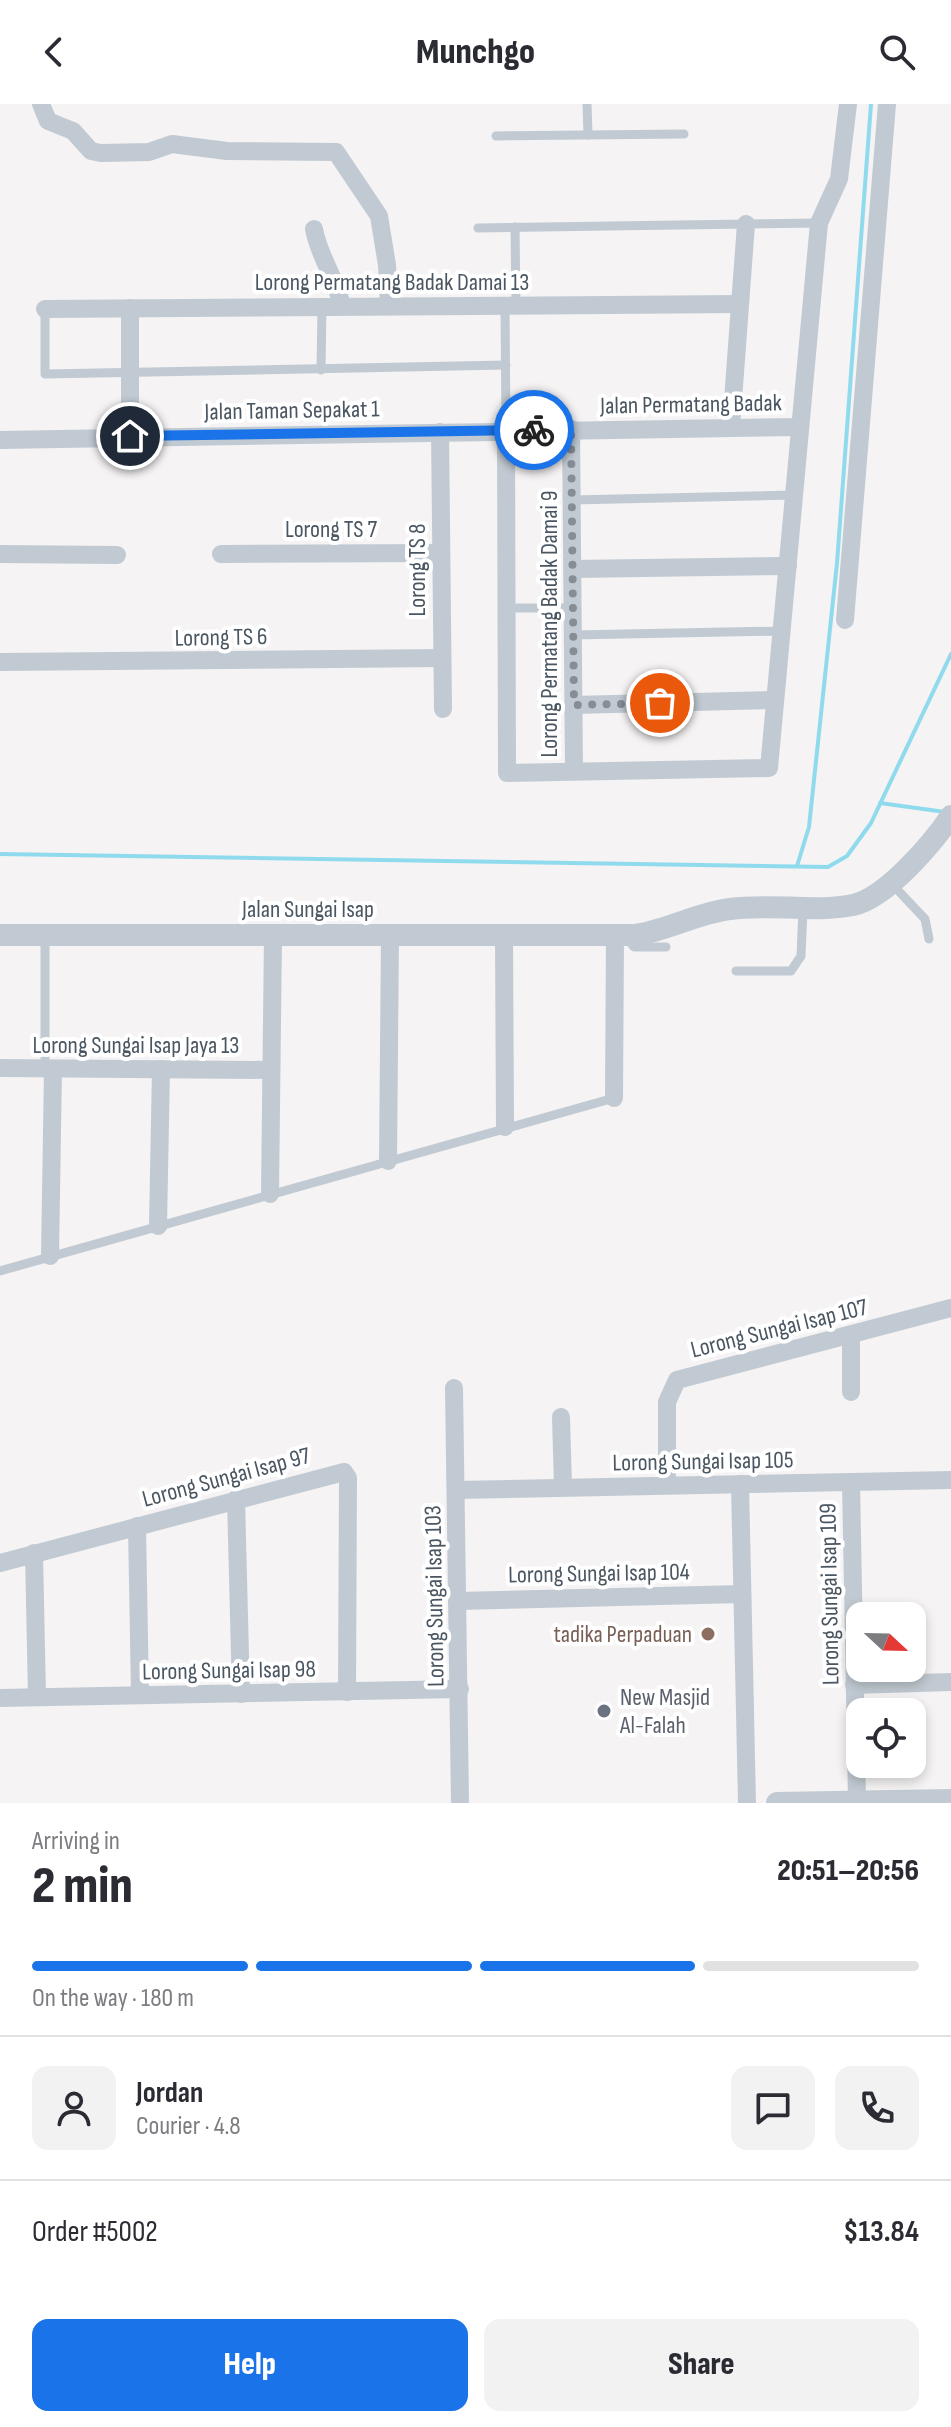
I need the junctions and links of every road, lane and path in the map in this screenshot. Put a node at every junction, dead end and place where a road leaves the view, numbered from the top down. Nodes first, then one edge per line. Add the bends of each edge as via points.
1 (41, 104) edge
2 (587, 104) edge
3 (848, 104) edge
4 (887, 104) edge
5 (684, 134) dead end
6 (588, 135) junction
7 (496, 136) dead end
8 (819, 223) junction
9 (746, 224) junction
10 (515, 227) junction
11 (478, 228) dead end
12 (314, 229) dead end
13 (740, 304) junction
14 (510, 305) junction
15 (322, 306) junction
16 (342, 306) junction
17 (389, 306) junction
18 (130, 308) junction
19 (45, 309) joint
20 (506, 365) junction
21 (321, 370) junction
22 (130, 374) junction
23 (731, 427) junction
24 (799, 427) junction
25 (571, 429) junction
26 (506, 430) junction
27 (440, 432) junction
28 (130, 436) junction
29 (0, 440) edge
30 (794, 495) junction
31 (572, 500) junction
32 (441, 553) junction
33 (0, 554) edge
34 (221, 554) dead end
35 (117, 555) dead end
36 (788, 566) junction
37 (573, 569) junction
38 (507, 608) junction
39 (573, 608) junction
40 (845, 620) dead end
41 (782, 631) junction
42 (573, 635) junction
43 (442, 658) junction
44 (0, 662) edge
45 (775, 700) junction
46 (574, 705) junction
47 (443, 709) dead end
48 (574, 771) junction
49 (951, 816) edge
50 (891, 883) junction
51 (803, 906) junction
52 (0, 935) edge
53 (45, 935) junction
54 (273, 935) junction
55 (390, 936) junction
56 (504, 936) junction
57 (620, 936) junction
58 (929, 939) dead end
59 (666, 947) dead end
60 (736, 971) dead end
61 (0, 1068) edge
62 (49, 1068) junction
63 (161, 1069) junction
64 (271, 1070) junction
65 (614, 1098) joint
66 (505, 1127) junction
67 (388, 1161) junction
68 (270, 1194) junction
69 (158, 1226) junction
70 (50, 1256) junction
71 (0, 1271) edge
72 (951, 1308) edge
73 (851, 1335) junction
74 (454, 1388) dead end
75 (851, 1392) dead end
76 (561, 1417) dead end
77 (951, 1480) edge
78 (851, 1483) junction
79 (667, 1484) junction
80 (740, 1484) junction
81 (563, 1487) junction
82 (456, 1490) junction
83 (236, 1499) junction
84 (137, 1526) junction
85 (34, 1553) junction
86 (0, 1563) edge
87 (742, 1594) junction
88 (457, 1601) junction
89 (951, 1682) edge
90 (854, 1685) junction
91 (460, 1689) junction
92 (347, 1692) junction
93 (241, 1694) junction
94 (140, 1695) junction
95 (37, 1697) junction
96 (0, 1698) edge
97 (951, 1800) edge
98 (857, 1801) junction
99 (460, 1803) edge
100 (747, 1803) edge
101 (777, 1803) edge

1 - 17 street via 48,121 73,131 91,151 101,153 149,152 172,144 227,151 336,152 379,216
2 - 6 lane
3 - 8 street via 839,179
4 - 40 street
5 - 6 lane
6 - 7 lane
8 - 9 lane
8 - 24 street
9 - 10 lane
9 - 13 street
10 - 11 lane
10 - 14 lane
12 - 16 street via 318,253 334,278
13 - 14 street, Lorong Permatang Badak Damai 13
13 - 23 street
14 - 17 street, Lorong Permatang Badak Damai 13
14 - 20 lane
15 - 16 street, Lorong Permatang Badak Damai 13
15 - 18 street, Lorong Permatang Badak Damai 13
15 - 21 lane
16 - 17 street, Lorong Permatang Badak Damai 13
18 - 19 street, Lorong Permatang Badak Damai 13
18 - 22 street
19 - 22 lane via 45,374
20 - 21 lane
20 - 26 lane
21 - 22 lane
22 - 28 street
23 - 24 street, Jalan Permatang Badak
23 - 25 street, Jalan Permatang Badak
24 - 30 street
25 - 26 street, Jalan Permatang Badak
25 - 31 street, Lorong Permatang Badak Damai 9
26 - 27 street, Jalan Permatang Badak
26 - 38 street
27 - 28 street, Jalan Taman Sepakat 1
27 - 32 street, Lorong TS 8
28 - 29 street, Jalan Taman Sepakat 1
30 - 31 lane
30 - 36 street
31 - 37 street, Lorong Permatang Badak Damai 9
32 - 34 street, Lorong TS 7
32 - 43 street, Lorong TS 8
33 - 35 street
36 - 37 street
36 - 41 street
37 - 39 street, Lorong Permatang Badak Damai 9
38 - 39 lane
38 - 48 street via 507,773
39 - 42 street, Lorong Permatang Badak Damai 9
41 - 42 lane
41 - 45 street
42 - 46 street, Lorong Permatang Badak Damai 9
43 - 44 street, Lorong TS 6
43 - 47 street, Lorong TS 8
45 - 46 street
45 - 48 street via 769,768
46 - 48 street, Lorong Permatang Badak Damai 9
49 - 50 street, Jalan Sungai Isap
50 - 51 street, Jalan Sungai Isap via 853,905
50 - 58 lane via 925,919
51 - 57 street, Jalan Sungai Isap via 730,909 651,933
51 - 60 lane via 801,956 791,971
52 - 53 street, Jalan Sungai Isap
53 - 54 street, Jalan Sungai Isap
53 - 62 lane
54 - 55 street, Jalan Sungai Isap
54 - 64 street
55 - 56 street, Jalan Sungai Isap
55 - 67 street
56 - 57 street, Jalan Sungai Isap
56 - 66 street
57 - 59 lane via 634,947
57 - 65 street
61 - 62 street, Lorong Sungai Isap Jaya 13
62 - 63 street, Lorong Sungai Isap Jaya 13
62 - 70 street
63 - 64 street, Lorong Sungai Isap Jaya 13
63 - 69 street
64 - 68 street
65 - 66 lane
66 - 67 lane
67 - 68 lane
68 - 69 lane
69 - 70 lane
70 - 71 lane
72 - 73 street, Lorong Sungai Isap 107
73 - 75 street
73 - 79 street, Lorong Sungai Isap 107 via 677,1380 667,1402
74 - 82 street, Lorong Sungai Isap 103
76 - 81 street
77 - 78 street, Lorong Sungai Isap 105
78 - 80 street, Lorong Sungai Isap 105
78 - 90 street, Lorong Sungai Isap 109
79 - 80 street, Lorong Sungai Isap 105
79 - 81 street, Lorong Sungai Isap 105
80 - 87 street
81 - 82 street, Lorong Sungai Isap 105
82 - 88 street, Lorong Sungai Isap 103
83 - 84 street, Lorong Sungai Isap 97
83 - 92 street, Lorong Sungai Isap 97 via 337,1471 348,1478
83 - 93 street
84 - 85 street, Lorong Sungai Isap 97
84 - 94 street
85 - 86 street, Lorong Sungai Isap 97
85 - 95 street
87 - 88 street, Lorong Sungai Isap 104
87 - 100 street
88 - 91 street, Lorong Sungai Isap 103
89 - 90 street
90 - 98 street, Lorong Sungai Isap 109
91 - 92 street, Lorong Sungai Isap 98
91 - 99 street, Lorong Sungai Isap 103
92 - 93 street, Lorong Sungai Isap 98
93 - 94 street, Lorong Sungai Isap 98
94 - 95 street, Lorong Sungai Isap 98
95 - 96 street, Lorong Sungai Isap 98
97 - 98 street
98 - 101 street

